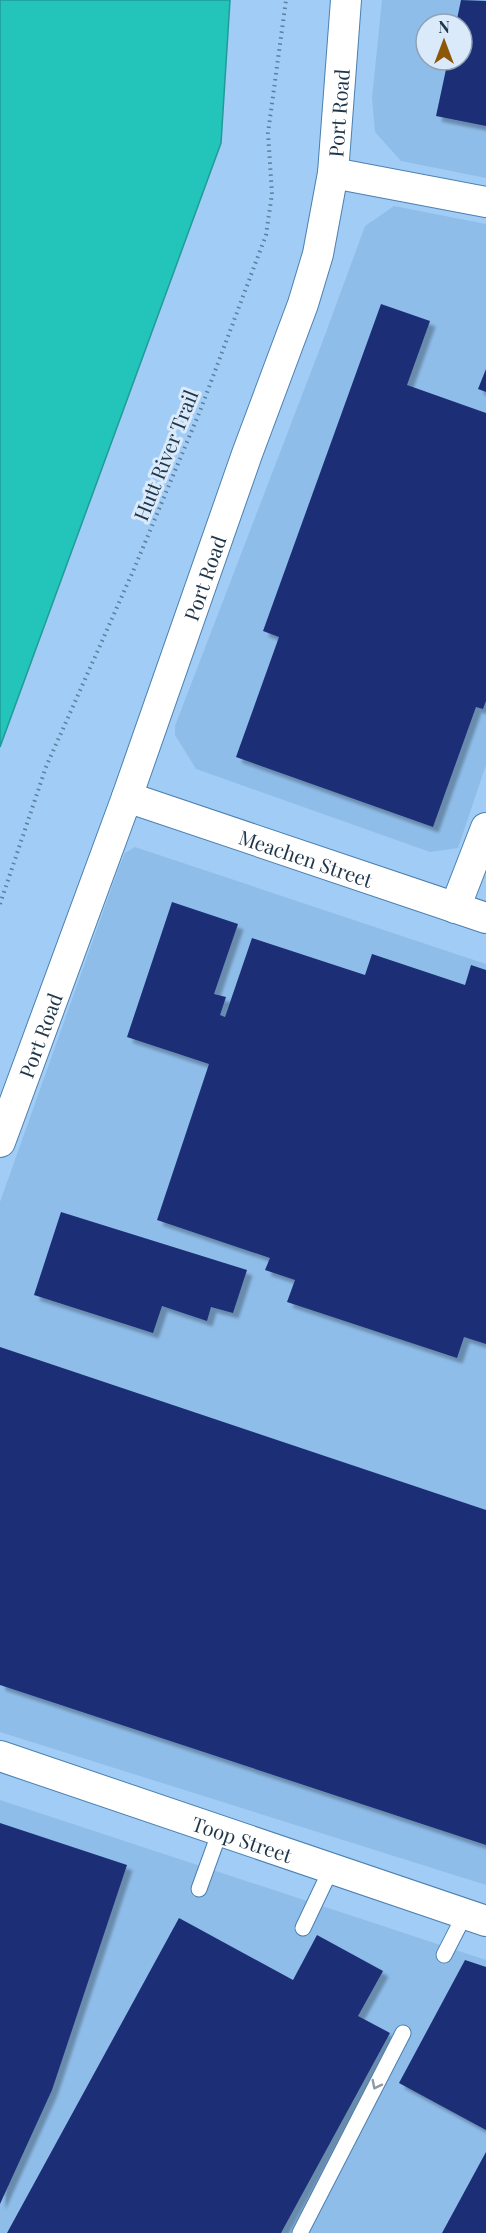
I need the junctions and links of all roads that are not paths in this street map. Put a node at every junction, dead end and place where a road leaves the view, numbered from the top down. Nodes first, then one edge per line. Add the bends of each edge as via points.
1 (346, 0) edge
2 (333, 173) junction
3 (486, 202) edge
4 (127, 797) junction
5 (486, 828) edge
6 (455, 908) junction
7 (486, 918) edge
8 (0, 1142) edge
9 (0, 1756) edge
10 (220, 1831) junction
11 (331, 1869) junction
12 (199, 1889) dead end
13 (476, 1917) edge
14 (303, 1928) dead end
15 (444, 1955) dead end
16 (403, 2033) dead end
17 (300, 2233) edge

1 - 2 street, Port Road
2 - 3 street
2 - 4 street, Port Road via 318,254 303,304
4 - 6 street, Meachen Street
4 - 8 street, Port Road
5 - 6 street
6 - 7 street, Meachen Street
9 - 10 street, Toop Street
10 - 11 street, Toop Street
10 - 12 lane
11 - 13 street, Toop Street
11 - 14 lane
13 - 15 lane
16 -> 17 lane

